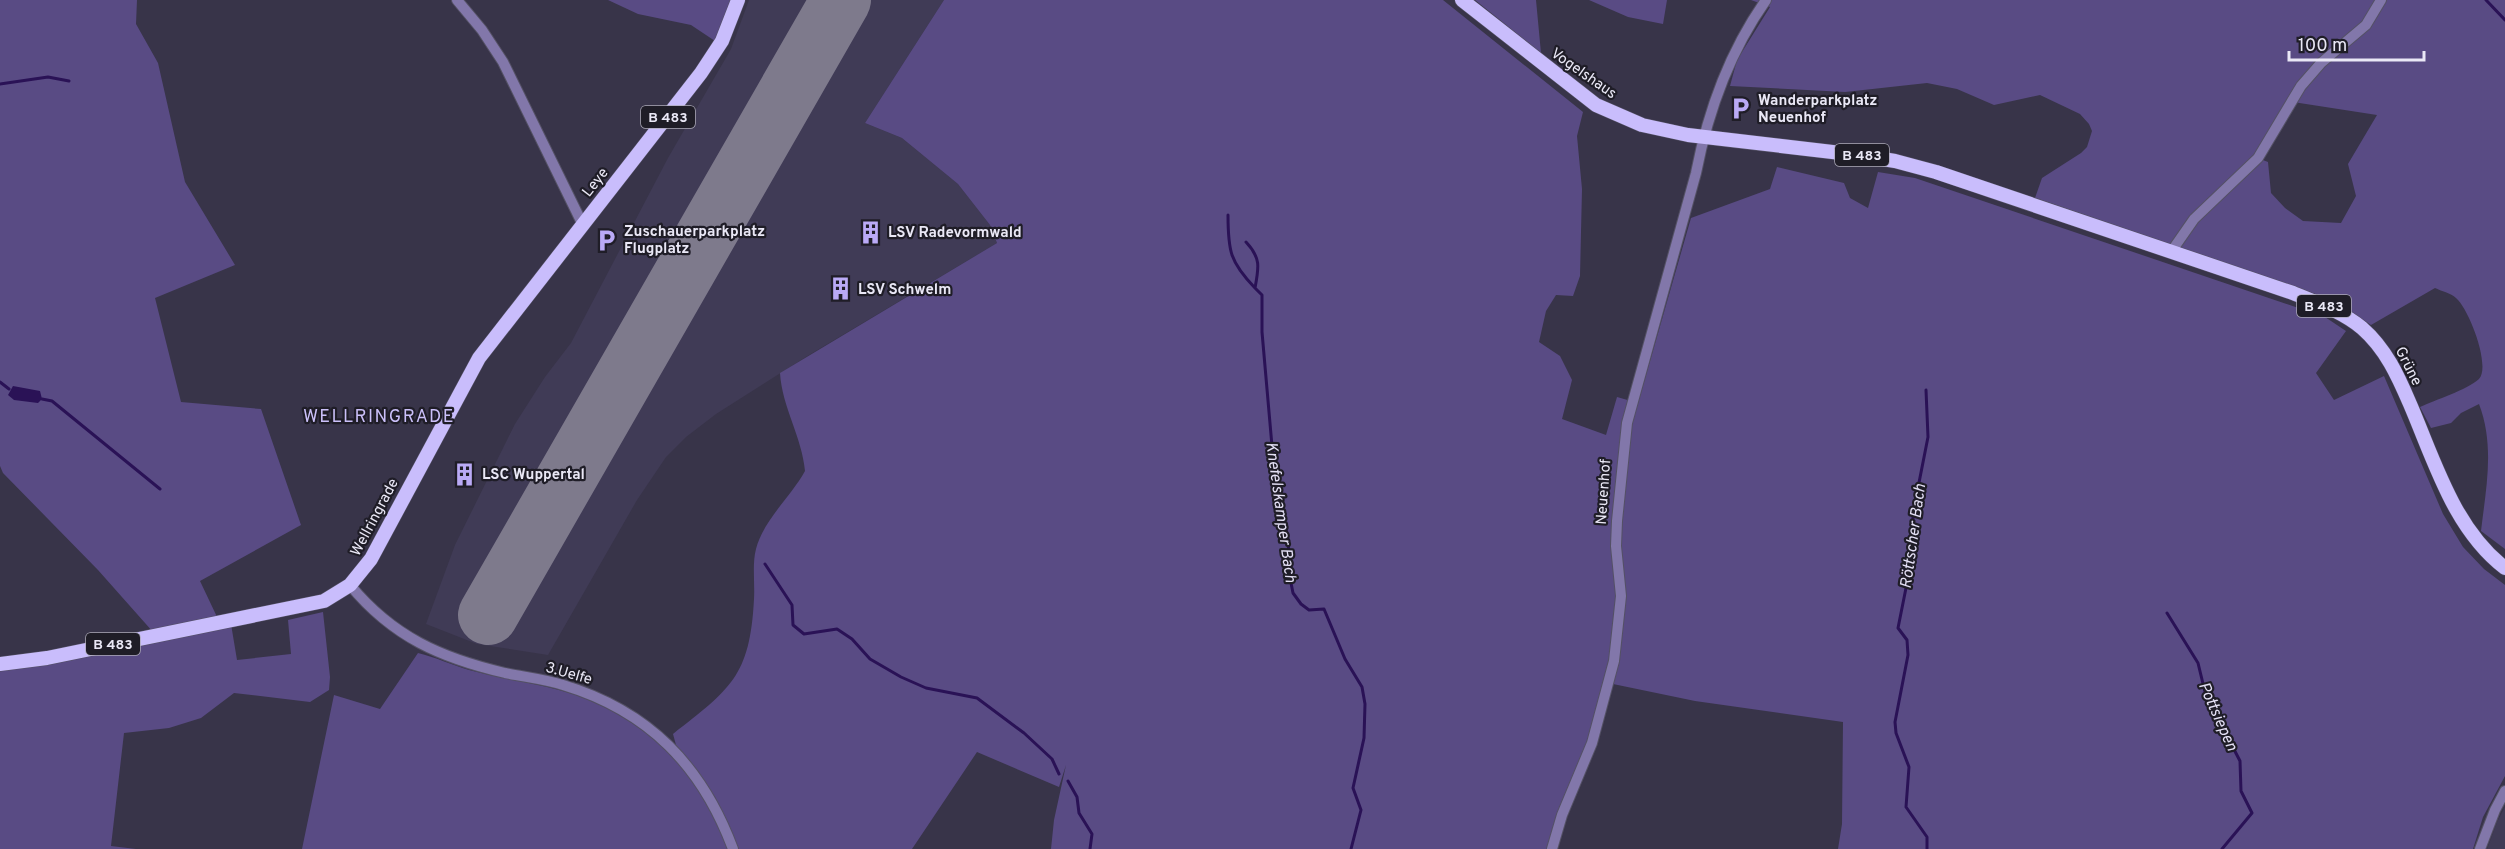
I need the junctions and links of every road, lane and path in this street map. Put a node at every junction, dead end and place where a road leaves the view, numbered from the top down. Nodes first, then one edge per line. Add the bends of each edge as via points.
1 (457, 0) edge
2 (738, 0) edge
3 (1462, 0) edge
4 (1766, 0) edge
5 (2380, 0) edge
6 (1704, 137) junction
7 (583, 225) junction
8 (2171, 252) junction
9 (467, 378) joint
10 (2505, 568) edge
11 (350, 585) junction
12 (0, 664) edge
13 (2505, 791) edge
14 (733, 849) edge
15 (1552, 849) edge
16 (2480, 849) edge

1 - 7 street via 503,62
2 - 7 main road, Leye / B 483 via 714,54
3 - 6 main road, Vogelshaus / B 483 via 1596,105 1642,125
4 - 6 street, Neuenhof via 1737,47
5 - 8 street via 2366,25 2321,63 2301,86 2258,158 2194,219
6 - 8 main road, Grüne / B 483 via 1895,161
6 - 15 street, Neuenhof via 1626,423 1617,520 1621,596 1614,662 1592,743
7 - 9 main road, Leye / B 483 via 501,327
8 - 10 main road, Grüne / B 483 via 2293,293 2339,312 2362,329 2383,350 2397,374 2466,528 2483,550
9 - 11 main road, Wellringrade / B 483 via 375,553
11 - 12 main road, Wellringrade / B 483 via 324,601
11 - 14 street, 3.Uelfe via 392,627 437,653 562,684 636,718 693,771 716,809
13 - 16 street

